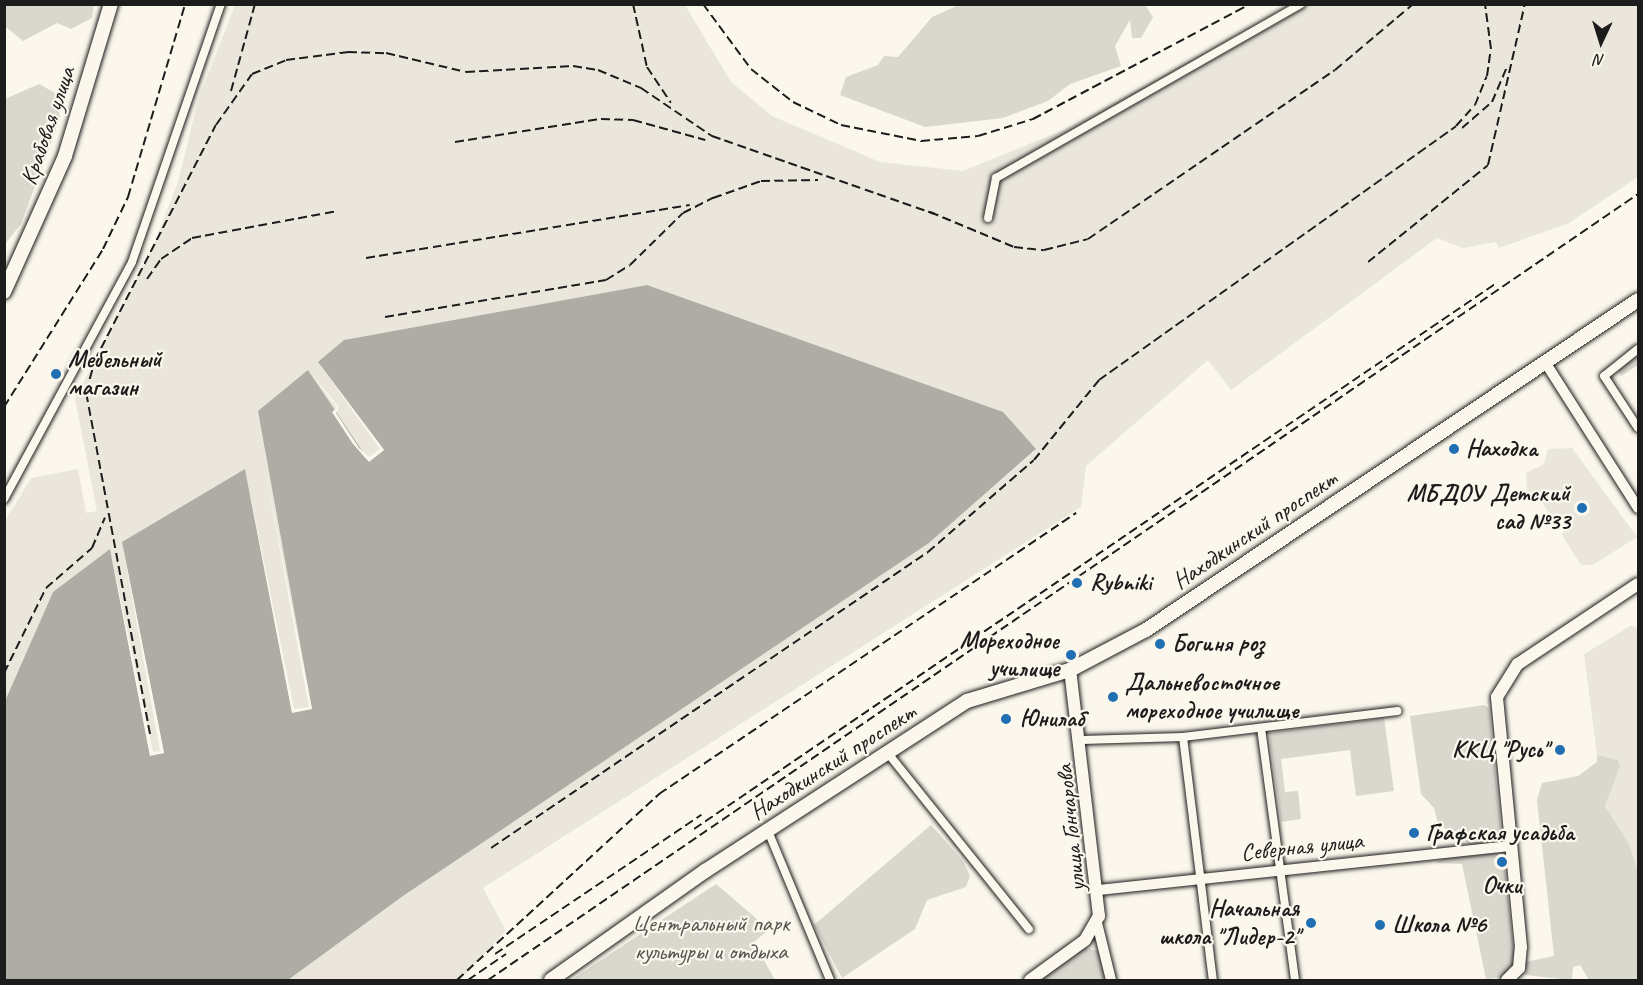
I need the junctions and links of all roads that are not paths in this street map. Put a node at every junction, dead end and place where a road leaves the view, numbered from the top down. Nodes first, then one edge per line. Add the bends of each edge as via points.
1 (111, 4) edge
2 (221, 4) edge
3 (1301, 4) edge
4 (988, 218) dead end
5 (4, 292) edge
6 (1638, 300) edge
7 (1638, 349) edge
8 (1545, 362) junction
9 (1638, 428) edge
10 (4, 499) edge
11 (1638, 507) edge
12 (1638, 584) edge
13 (1070, 670) junction
14 (1397, 711) dead end
15 (1261, 728) junction
16 (1183, 737) junction
17 (1082, 740) junction
18 (887, 752) junction
19 (768, 831) junction
20 (1507, 846) junction
21 (1280, 871) junction
22 (1201, 879) junction
23 (1099, 890) junction
24 (1096, 923) junction
25 (1029, 929) dead end
26 (551, 981) edge
27 (830, 981) edge
28 (1030, 981) edge
29 (1111, 981) edge
30 (1213, 981) edge
31 (1296, 981) edge
32 (1507, 981) edge

1 - 5 main road, Крабовая улица via 65,156
2 - 10 street via 132,262
3 - 4 street via 996,178
6 - 8 main road, Находкинский проспект
7 - 9 street via 1604,376
8 - 11 street
8 - 13 main road, Находкинский проспект via 1146,630
12 - 20 main road via 1518,664 1497,697
13 - 17 main road, улица Гончарова
13 - 18 main road, Находкинский проспект via 981,694
14 - 15 street
15 - 16 street
15 - 21 street
16 - 17 street
16 - 22 street
17 - 23 main road, улица Гончарова
18 - 19 main road, Находкинский проспект
18 - 25 street
19 - 26 main road, Находкинский проспект
19 - 27 street
20 - 21 street, Северная улица
20 - 32 main road via 1521,959
21 - 22 street, Северная улица
21 - 31 street
22 - 23 street, Северная улица
22 - 30 street
23 - 24 main road, улица Гончарова
24 - 28 main road via 1085,940
24 - 29 street, улица Гончарова

